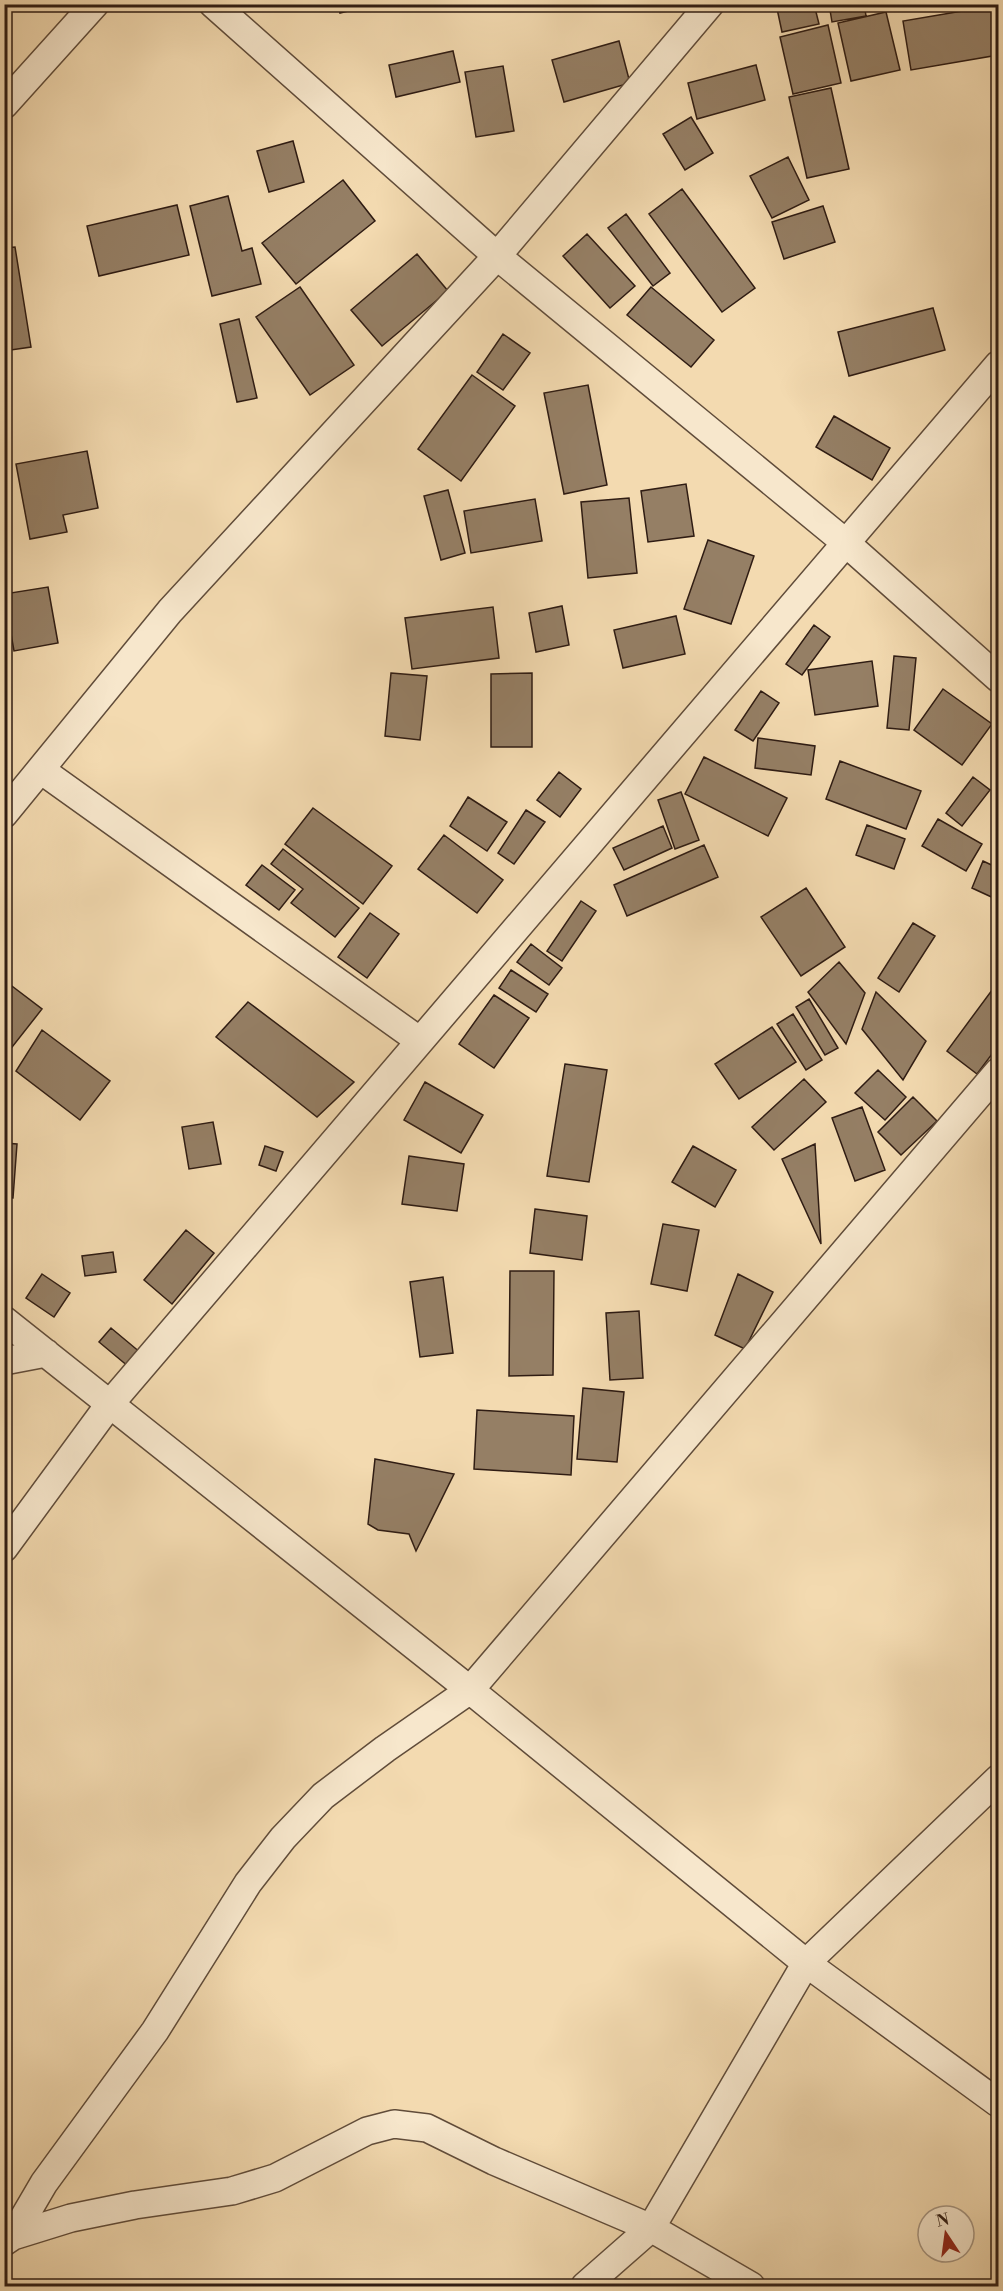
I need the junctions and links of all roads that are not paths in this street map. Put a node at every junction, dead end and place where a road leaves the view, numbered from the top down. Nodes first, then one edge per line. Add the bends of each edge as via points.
1 (95, 4) edge
2 (213, 4) edge
3 (710, 4) edge
4 (4, 105) edge
5 (497, 256) junction
6 (999, 365) edge
7 (846, 543) junction
8 (999, 678) edge
9 (41, 770) junction
10 (4, 814) edge
11 (420, 1041) junction
12 (999, 1072) edge
13 (4, 1320) edge
14 (46, 1353) junction
15 (4, 1361) edge
16 (109, 1405) junction
17 (4, 1548) edge
18 (470, 1690) junction
19 (999, 1779) edge
20 (806, 1963) junction
21 (999, 2103) edge
22 (651, 2228) junction
23 (9, 2239) edge
24 (585, 2286) edge
25 (751, 2286) edge

1 - 4 street
2 - 5 street
3 - 5 street
5 - 7 street
5 - 9 street via 170,611
6 - 7 street
7 - 8 street
7 - 11 street
9 - 10 street
9 - 11 street
11 - 16 street
12 - 18 street
13 - 14 street
14 - 15 street
14 - 16 street
16 - 17 street
16 - 18 street
18 - 20 street
18 - 23 street via 323,1796 283,1838 248,1883 155,2031 44,2183
19 - 20 street
20 - 21 street
20 - 22 street
22 - 23 street via 427,2128 394,2124 367,2131 275,2178 232,2191 71,2218
22 - 24 street
22 - 25 street

